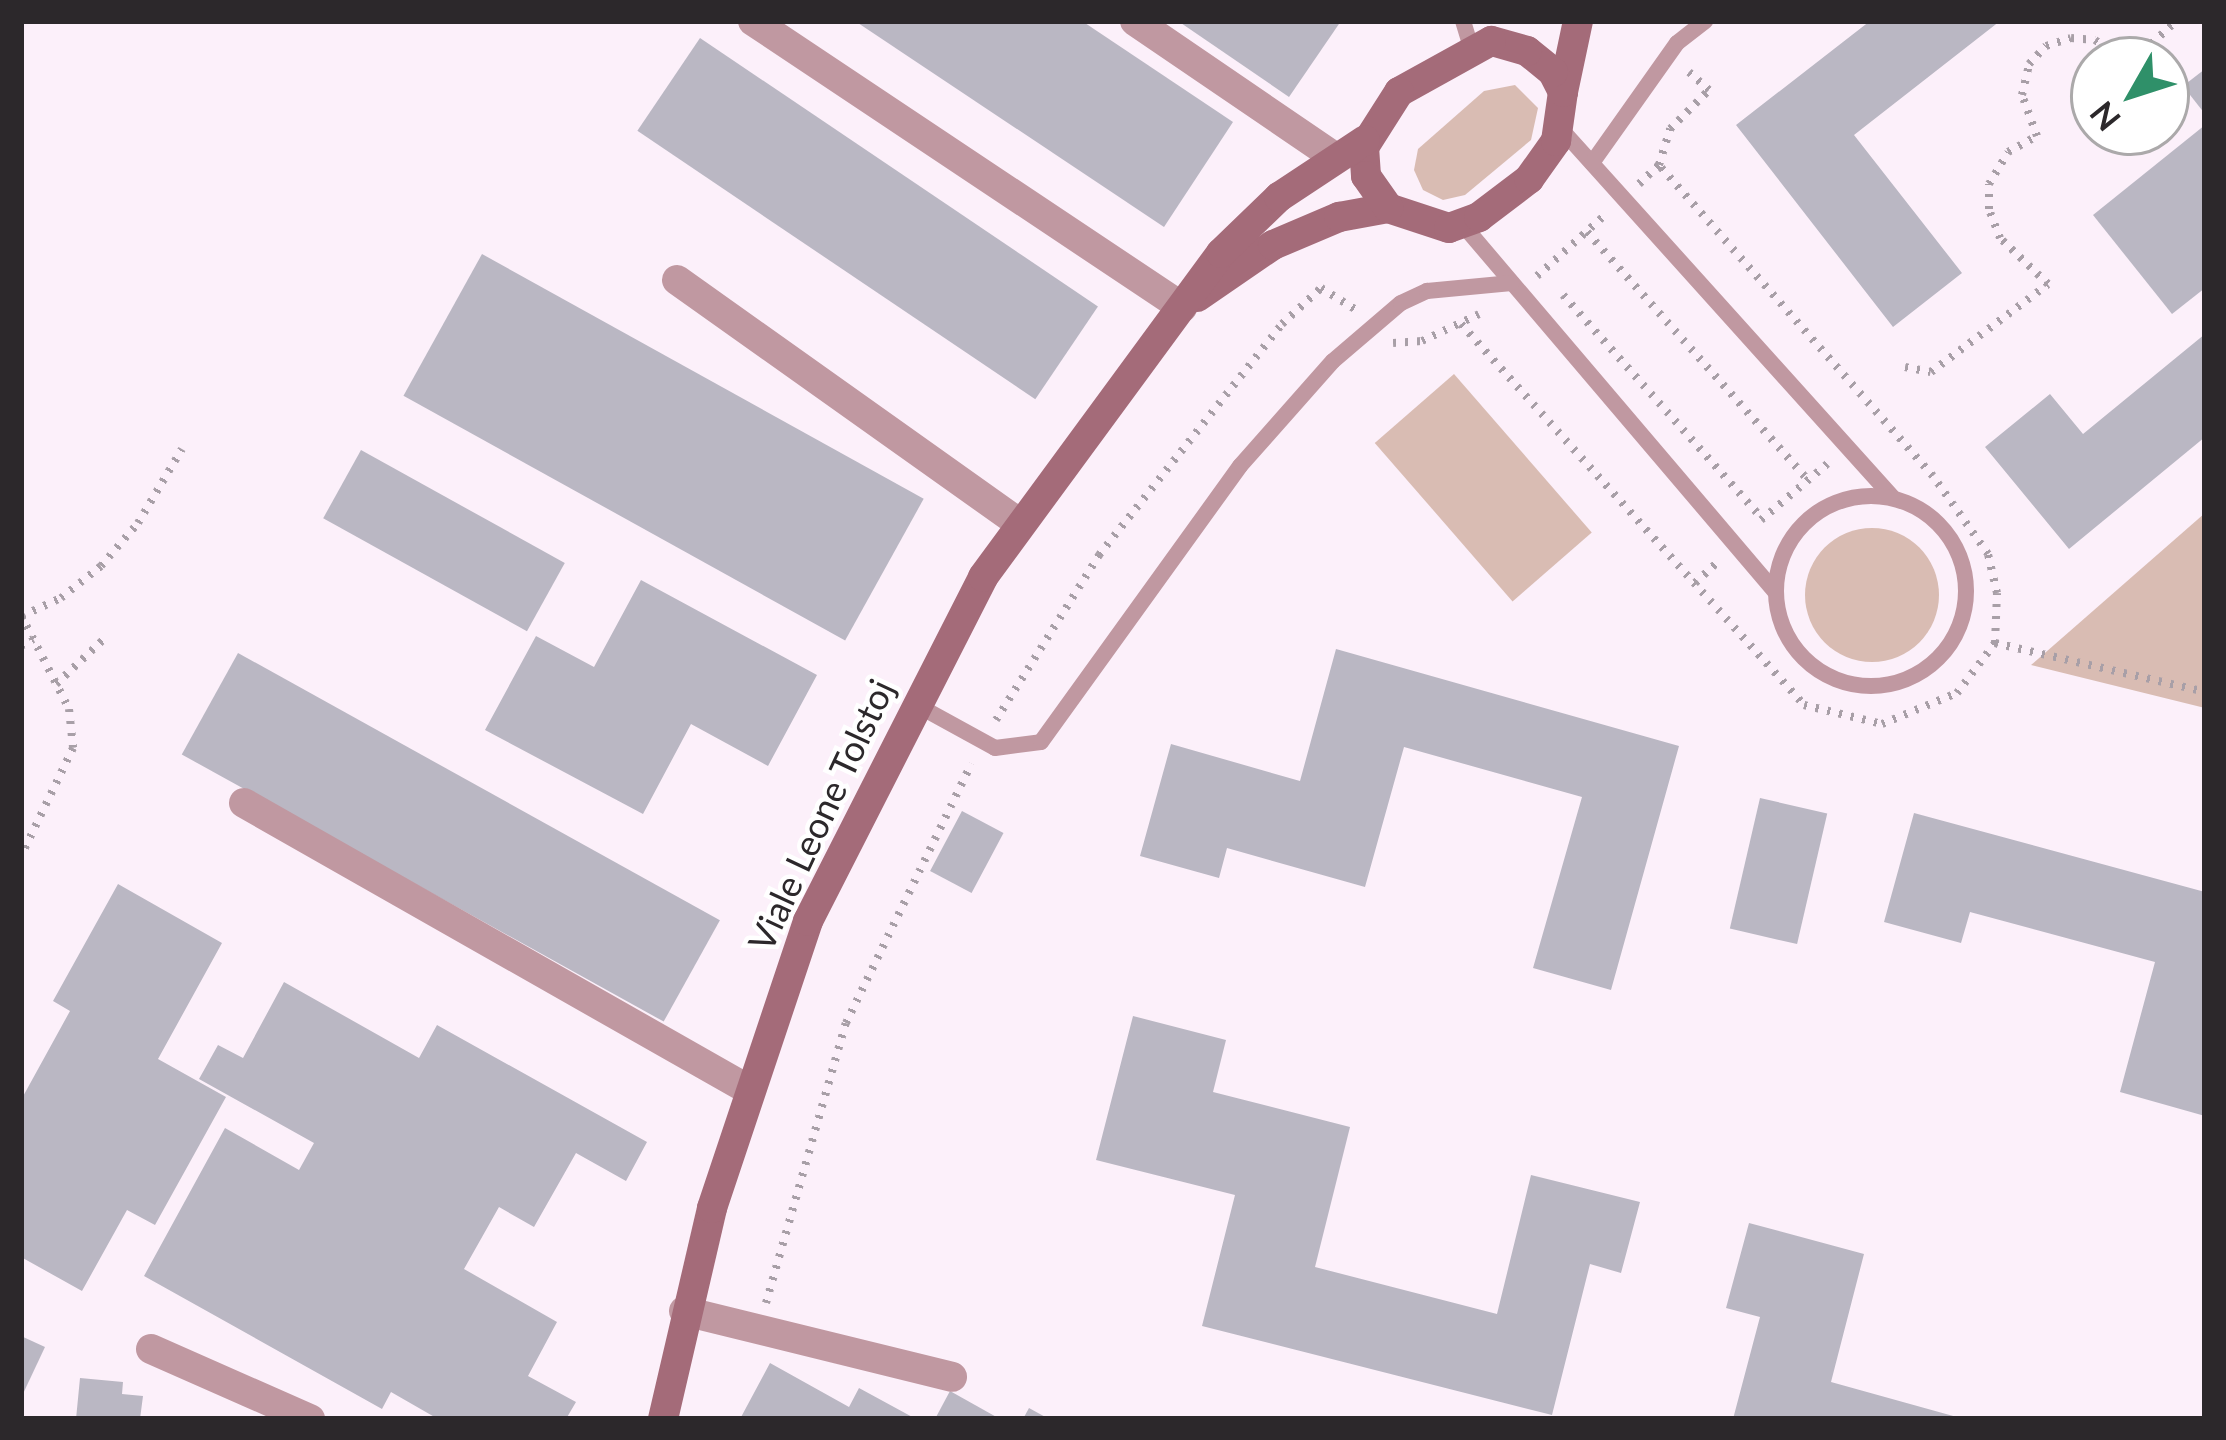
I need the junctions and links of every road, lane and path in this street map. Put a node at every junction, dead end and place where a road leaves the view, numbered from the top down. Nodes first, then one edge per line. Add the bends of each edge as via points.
1 (752, 21) edge
2 (1135, 21) edge
3 (1578, 21) edge
4 (1705, 21) edge
5 (1483, 32) edge
6 (2070, 38) edge
7 (1563, 92) junction
8 (1561, 129) junction
9 (1365, 140) junction
10 (1336, 158) junction
11 (1592, 163) junction
12 (1388, 208) junction
13 (1462, 225) junction
14 (1587, 232) dead end
15 (1542, 271) dead end
16 (677, 280) dead end
17 (1512, 283) junction
18 (1183, 307) junction
19 (1462, 324) dead end
20 (1905, 367) dead end
21 (1878, 416) dead end
22 (1846, 446) junction
23 (182, 449) dead end
24 (1808, 481) junction
25 (1892, 497) junction
26 (1762, 518) junction
27 (1019, 523) junction
28 (1736, 544) junction
29 (1695, 584) junction
30 (1775, 591) junction
31 (21, 615) edge
32 (33, 639) junction
33 (104, 639) dead end
34 (1995, 643) dead end
35 (21, 646) edge
36 (56, 684) junction
37 (2205, 692) edge
38 (915, 704) junction
39 (1804, 705) dead end
40 (244, 802) dead end
41 (21, 856) edge
42 (749, 1090) junction
43 (684, 1311) junction
44 (151, 1349) dead end
45 (952, 1377) dead end
46 (310, 1419) edge
47 (663, 1419) edge

1 - 18 street
2 - 10 street
3 - 7 street
4 - 11 lane via 1677,43
5 - 7 street, Viale Leone Tolstoj via 1537,56
5 - 9 street, Viale Leone Tolstoj via 1399,92
6 - 20 path via 2046,46 2030,64 2022,95 2037,136 2008,152 1989,184 2000,238 2048,284 1931,372
7 - 8 street
8 - 11 lane
8 - 13 street via 1529,179
9 - 10 street, Viale Leone Tolstoj
9 - 12 street via 1366,176
10 - 18 street, Viale Leone Tolstoj via 1249,224
11 - 22 lane
12 - 13 street via 1420,224
12 - 18 street, Viale Leone Tolstoj via 1300,231
13 - 17 lane
14 - 24 path
15 - 26 path
16 - 27 street
17 - 28 lane
17 - 38 lane via 1455,285 1401,303 1333,361 1240,466 1041,742 995,748
18 - 27 street, Viale Leone Tolstoj
19 - 29 path
21 - 22 path
22 - 24 path
22 - 25 lane
23 - 31 path via 100,566
24 - 26 path
25 - 30 lane via 1850,498 1811,516 1780,562
25 - 30 lane via 1945,528 1964,570 1964,616 1930,667 1872,687 1824,674 1789,639
26 - 28 path
27 - 38 street, Viale Leone Tolstoj
28 - 29 path
28 - 30 lane
29 - 39 path
31 - 32 path
32 - 35 path
32 - 36 path
33 - 36 path
34 - 37 path
36 - 41 path via 73,748
38 - 42 street, Viale Leone Tolstoj via 808,921
40 - 42 street
42 - 43 street, Viale Leone Tolstoj
43 - 45 street
43 - 47 street, Viale Leone Tolstoj
44 - 46 street

